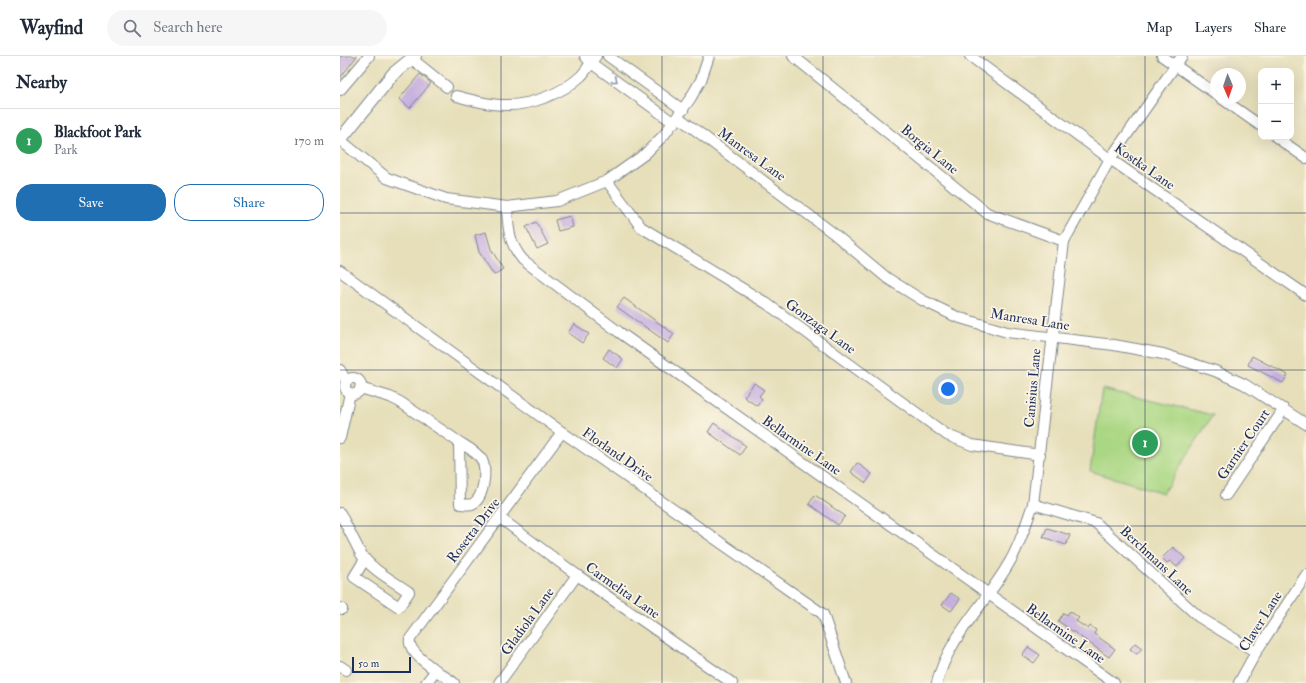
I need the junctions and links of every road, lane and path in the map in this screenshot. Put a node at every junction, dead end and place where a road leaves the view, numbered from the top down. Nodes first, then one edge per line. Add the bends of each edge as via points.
1 (369, 56) edge
2 (608, 56) edge
3 (709, 56) edge
4 (792, 56) edge
5 (970, 56) edge
6 (1162, 56) edge
7 (1182, 56) edge
8 (410, 57) edge
9 (591, 58) edge
10 (1175, 65) junction
11 (447, 87) dead end
12 (340, 90) edge
13 (1210, 90) edge
14 (456, 96) dead end
15 (1230, 104) edge
16 (678, 117) junction
17 (1258, 124) edge
18 (342, 134) edge
19 (1280, 140) edge
20 (1306, 158) edge
21 (1110, 159) junction
22 (606, 181) junction
23 (507, 207) junction
24 (1064, 241) junction
25 (340, 271) edge
26 (1306, 295) edge
27 (1051, 338) junction
28 (340, 370) edge
29 (346, 381) junction
30 (360, 388) junction
31 (350, 393) junction
32 (1284, 409) junction
33 (1306, 424) edge
34 (562, 432) junction
35 (340, 438) edge
36 (459, 442) junction
37 (1040, 455) junction
38 (1226, 495) dead end
39 (1033, 504) junction
40 (340, 513) edge
41 (500, 518) junction
42 (364, 559) junction
43 (577, 575) junction
44 (1306, 575) edge
45 (988, 595) junction
46 (1256, 652) junction
47 (436, 670) junction
48 (426, 683) edge
49 (454, 683) edge
50 (499, 683) edge
51 (732, 683) edge
52 (846, 683) edge
53 (937, 683) edge
54 (1114, 683) edge
55 (1239, 683) edge

1 - 12 street
2 - 16 street, Manresa Lane
3 - 16 street via 701,80
4 - 24 street, Borgia Lane via 987,213
5 - 21 street, Kostka Lane
6 - 10 street
7 - 10 street, Canisius Lane
8 - 11 street
8 - 18 main road
9 - 14 street via 581,76 555,93 531,101 506,105 481,103
9 -> 16 street, Manresa Lane
10 - 13 street
10 - 21 street, Canisius Lane
15 - 17 street
16 - 22 street via 645,154
16 - 27 street, Manresa Lane via 821,224 887,278 922,300 982,326
18 - 23 street via 387,178 446,199
19 - 20 street
21 - 24 street, Canisius Lane
21 - 26 street, Kostka Lane
22 - 23 street via 557,201
22 - 37 street, Gonzaga Lane via 641,227 766,303 947,435 972,445
23 - 45 street, Bellarmine Lane via 508,232 515,251 523,260 625,336
24 - 27 street, Canisius Lane
25 - 34 street, Florland Drive
27 - 32 street, Manresa Lane via 1163,354 1215,371 1244,384
27 - 37 street, Canisius Lane
28 - 29 street
29 - 30 street via 350,378 358,379 361,383
29 - 31 street via 345,387
30 - 31 street via 355,393
30 - 36 street via 400,402
31 - 35 street
32 - 33 street, Manresa Lane
32 - 38 street, Garnier Court
34 - 41 street, Rosetta Drive
34 - 52 street, Florland Drive via 824,614
36 - 36 street via 460,504 471,504 478,500 482,492 482,460
37 - 39 street, Canisius Lane
39 - 45 street, Canisius Lane via 1010,563
39 - 46 street, Berchmans Lane via 1096,523 1198,617
40 - 42 street
41 - 43 street, Carmelita Lane
41 - 47 street, Rosetta Drive via 412,635 409,646
42 - 42 street via 409,592 399,607 354,577
43 - 50 street, Gladiola Lane
43 - 51 street, Carmelita Lane
44 - 46 street, Claver Lane
45 - 53 street, Canisius Lane via 946,656
45 - 54 street, Bellarmine Lane
46 - 55 street, Claver Lane
47 - 48 street
47 - 49 street

